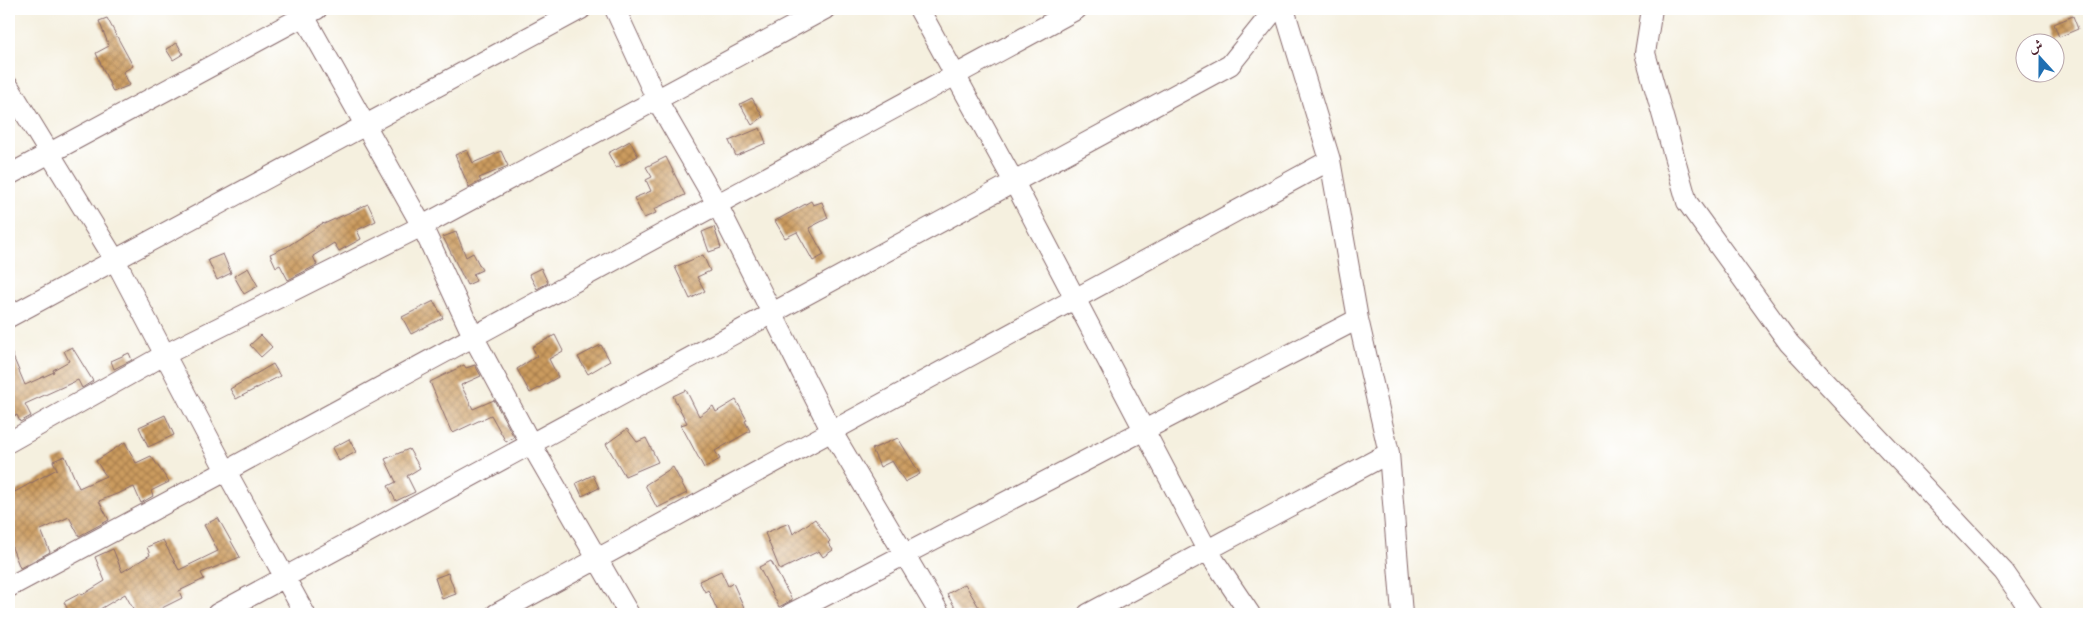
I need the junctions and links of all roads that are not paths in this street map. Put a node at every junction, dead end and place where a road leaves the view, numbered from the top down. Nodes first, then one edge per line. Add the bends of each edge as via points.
1 (581, 9) edge
2 (615, 9) edge
3 (825, 9) edge
4 (919, 9) edge
5 (1077, 9) edge
6 (1275, 9) edge
7 (1284, 9) edge
8 (1652, 9) edge
9 (307, 11) edge
10 (954, 75) junction
11 (9, 87) edge
12 (657, 100) junction
13 (366, 125) junction
14 (50, 153) junction
15 (1330, 160) junction
16 (9, 175) edge
17 (1014, 182) junction
18 (717, 204) junction
19 (422, 226) junction
20 (115, 260) junction
21 (1075, 299) junction
22 (774, 313) junction
23 (9, 317) edge
24 (1358, 319) junction
25 (473, 336) junction
26 (166, 354) junction
27 (1144, 430) junction
28 (832, 432) junction
29 (9, 442) edge
30 (531, 444) junction
31 (1389, 454) junction
32 (226, 472) junction
33 (1207, 550) junction
34 (906, 554) junction
35 (597, 559) junction
36 (286, 577) junction
37 (9, 587) edge
38 (217, 614) edge
39 (305, 614) edge
40 (496, 614) edge
41 (629, 614) edge
42 (790, 614) edge
43 (940, 614) edge
44 (1088, 614) edge
45 (1250, 614) edge
46 (1402, 614) edge
47 (2033, 614) edge

1 - 13 street
2 - 12 street
3 - 12 street
4 - 10 street
5 - 10 street
6 - 17 street via 1230,65
7 - 15 street
8 - 47 street via 1645,54 1688,202 1789,344 2004,572
9 - 13 street
9 - 14 street
10 - 17 street
10 - 18 street
11 - 14 street
12 - 18 street
12 - 19 street
13 - 19 street
13 - 20 street
14 - 16 street
14 - 20 street
15 - 21 street
15 - 24 street
17 - 21 street
17 - 22 street
18 - 22 street
18 - 25 street
19 - 25 street
19 - 26 street
20 - 23 street
20 - 26 street
21 - 27 street
21 - 28 street
22 - 28 street
22 - 30 street
24 - 27 street
24 - 31 street
25 - 30 street
25 - 32 street
26 - 29 street
26 - 32 street
27 - 33 street
27 - 34 street
28 - 34 street
28 - 35 street
30 - 35 street
30 - 36 street
31 - 33 street
31 - 46 street
32 - 36 street
32 - 37 street
33 - 44 street
33 - 45 street
34 - 42 street
34 - 43 street
35 - 40 street
35 - 41 street
36 - 38 street
36 - 39 street

